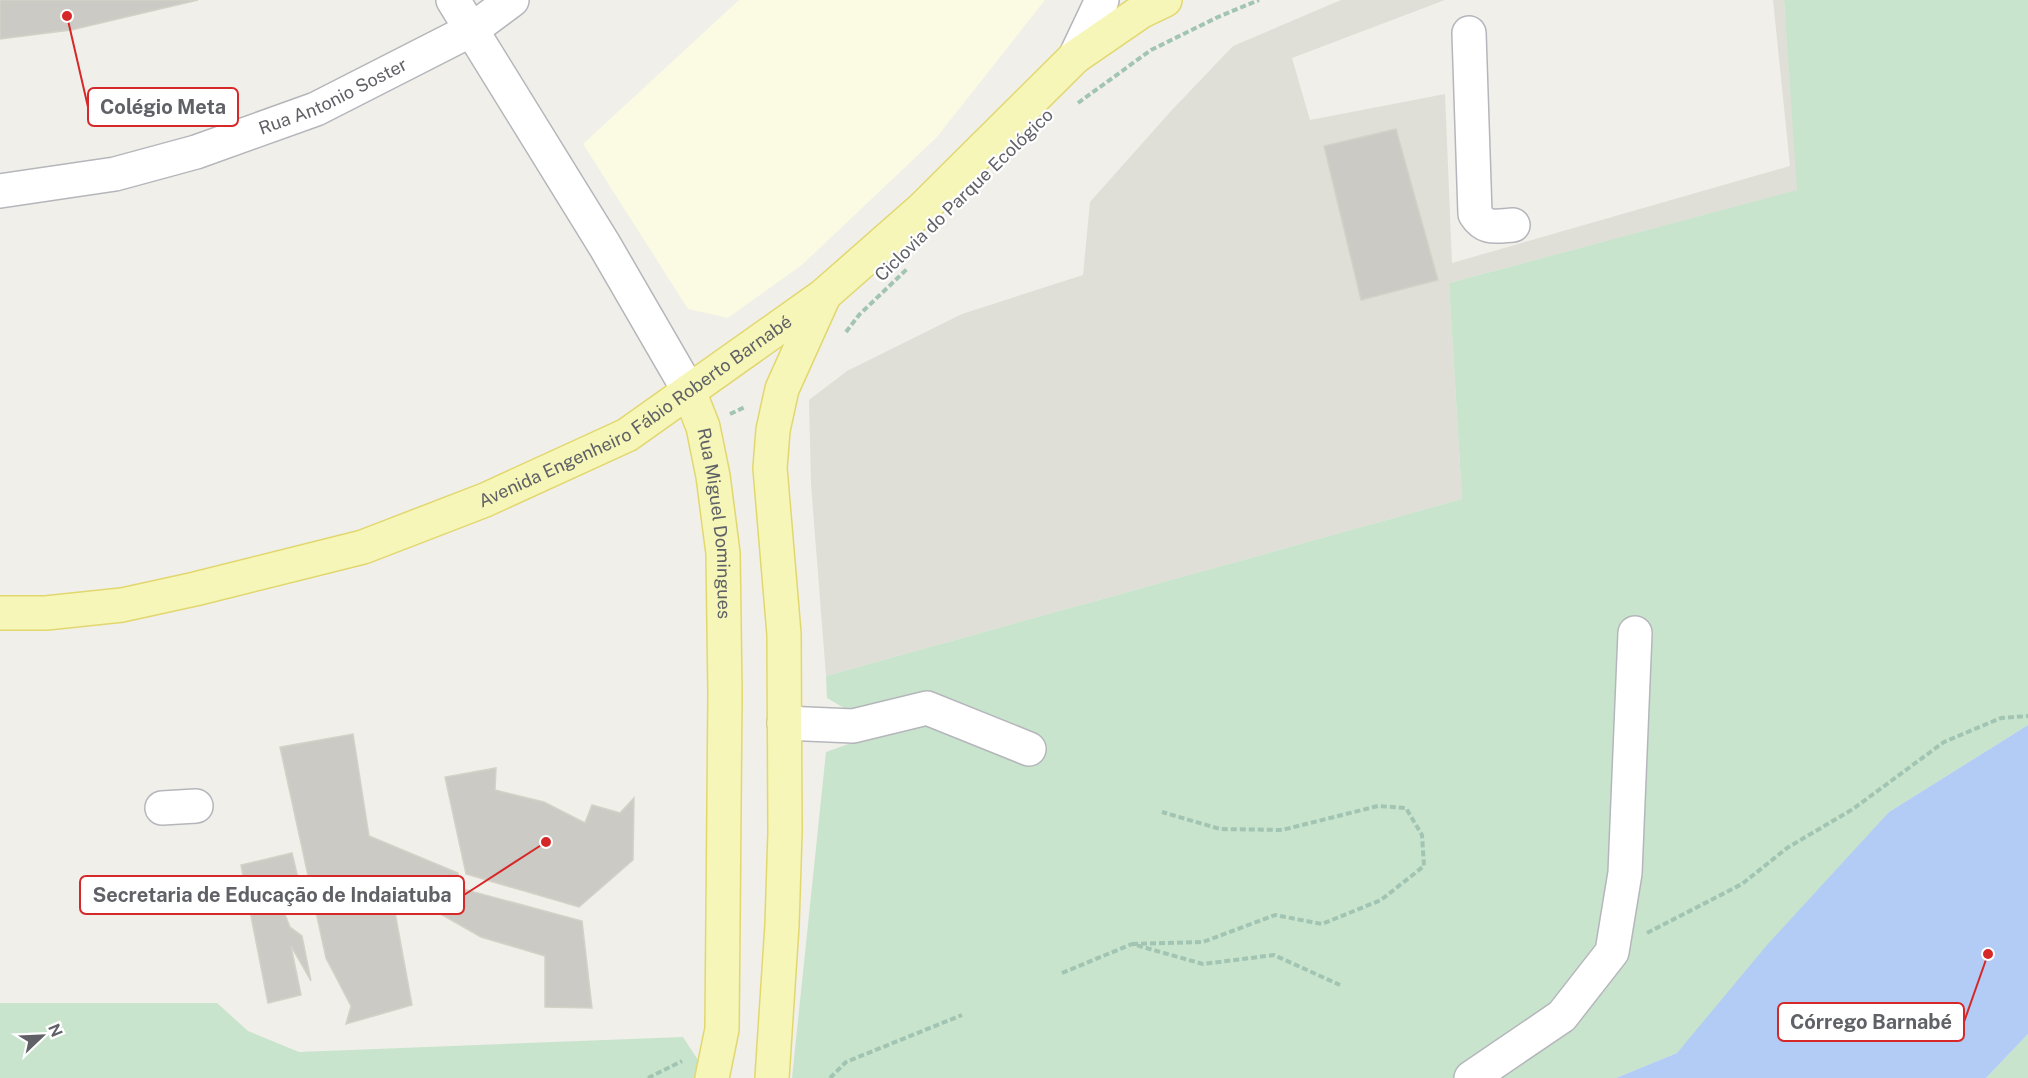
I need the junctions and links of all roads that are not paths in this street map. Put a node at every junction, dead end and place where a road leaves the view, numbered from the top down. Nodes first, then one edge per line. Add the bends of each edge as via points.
1 (453, 0) edge
2 (512, 0) edge
3 (1102, 0) edge
4 (1165, 0) edge
5 (473, 29) junction
6 (1469, 33) dead end
7 (1075, 57) junction
8 (0, 190) edge
9 (1513, 225) dead end
10 (824, 296) junction
11 (688, 391) junction
12 (0, 613) edge
13 (1635, 633) dead end
14 (784, 723) junction
15 (1029, 749) dead end
16 (196, 806) dead end
17 (162, 808) dead end
18 (700, 1068) edge
19 (772, 1078) edge
20 (1471, 1078) edge

1 - 5 street, Rua Miguel Domingues
2 - 5 street, Rua Antonio Soster
3 - 7 street
4 - 7 main road, Avenida Engenheiro Fábio Roberto Barnabé via 1142,10
5 - 8 street, Rua Antonio Soster via 316,110 196,152 115,174
5 - 11 street, Rua Miguel Domingues
6 - 9 street via 1475,214 1480,222 1490,226
7 - 10 main road, Avenida Engenheiro Fábio Roberto Barnabé via 922,209
10 - 11 main road, Avenida Engenheiro Fábio Roberto Barnabé
10 - 14 main road via 782,389 773,430 770,468 784,634
11 - 12 main road, Avenida Engenheiro Fábio Roberto Barnabé via 627,435 485,500 363,547 122,605 46,613
11 - 18 main road, Rua Miguel Domingues via 703,427 723,553 722,1029
13 - 20 street via 1625,873 1612,952 1562,1016
14 - 15 street via 853,726 927,708
14 - 19 main road via 783,902
16 - 17 street

